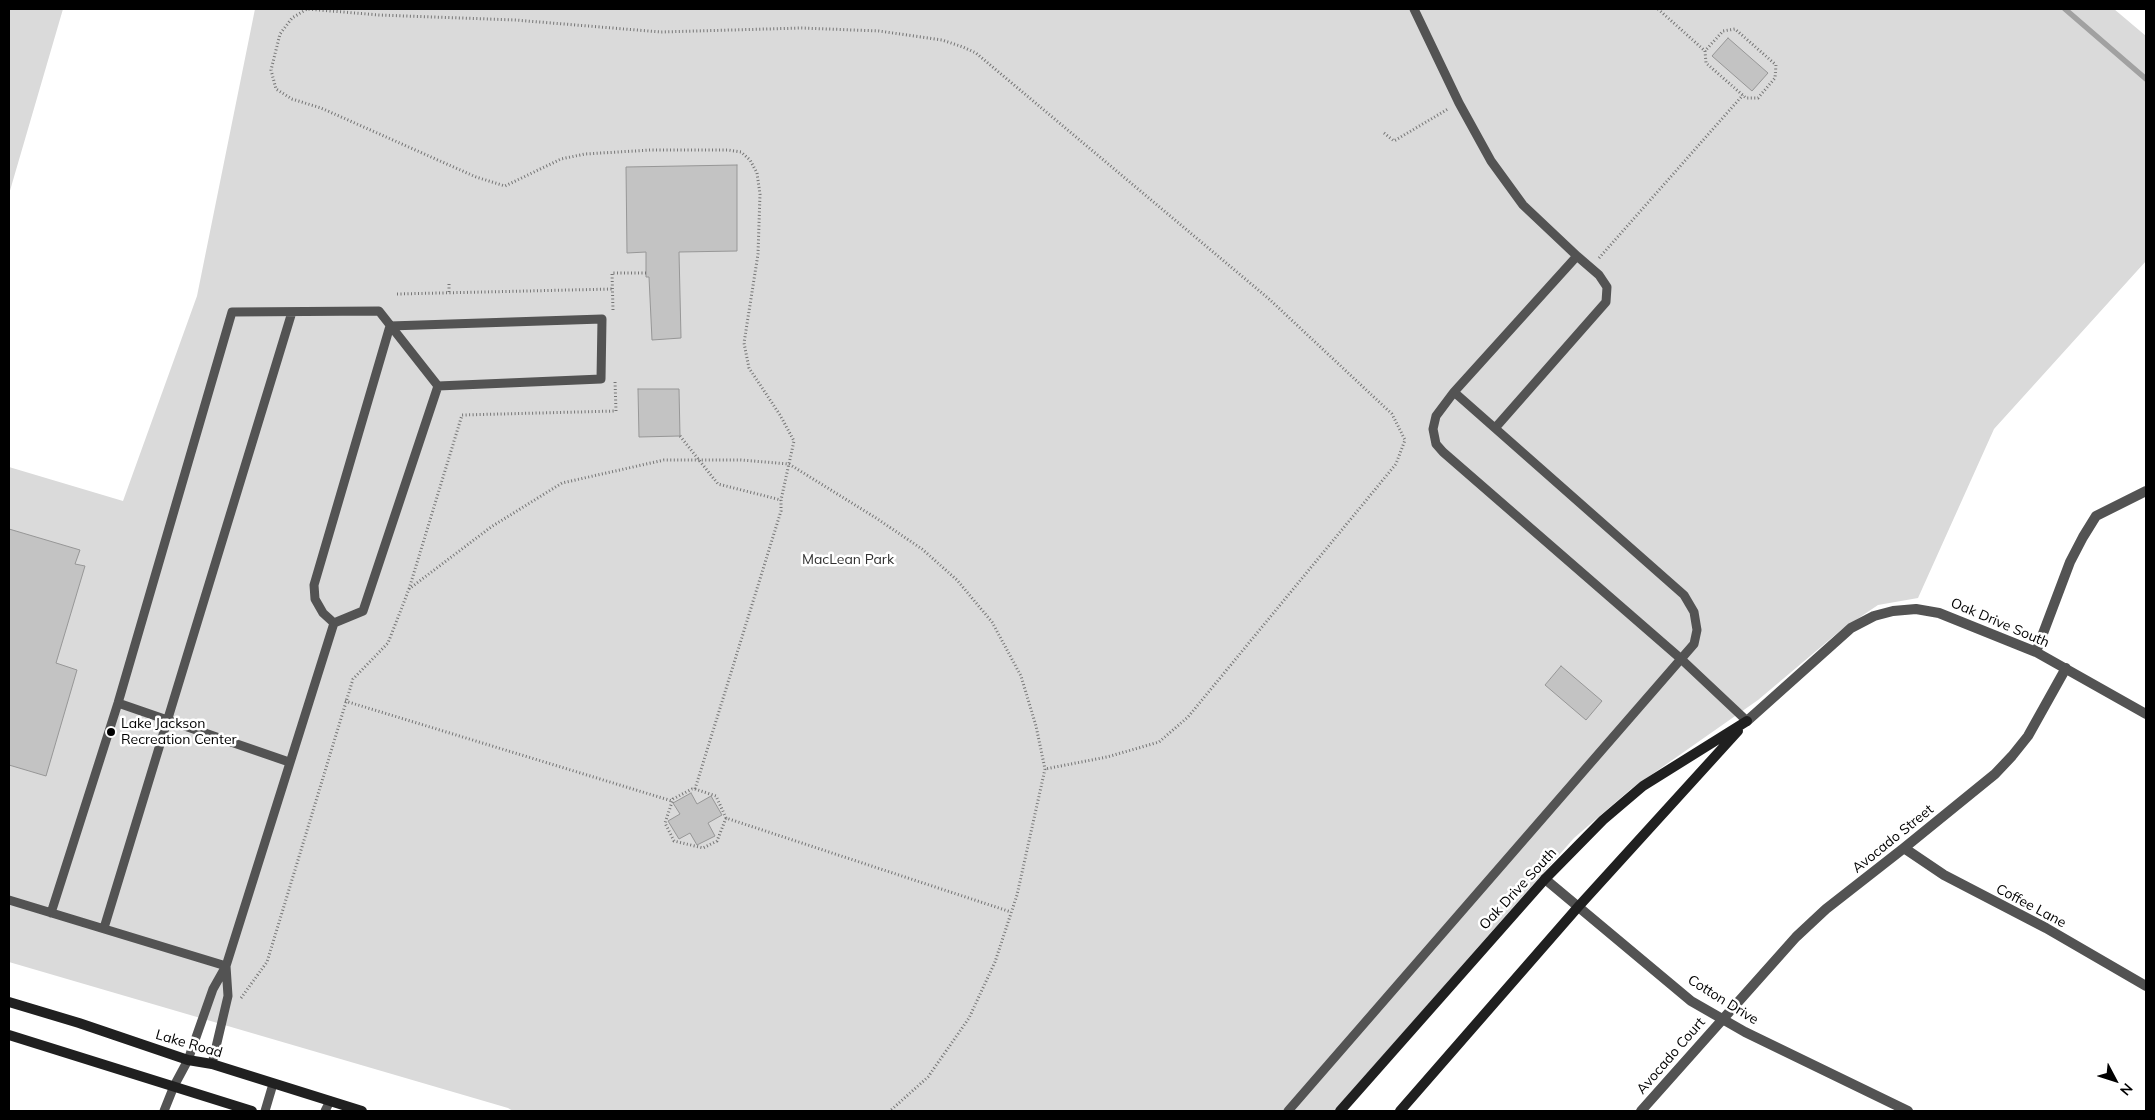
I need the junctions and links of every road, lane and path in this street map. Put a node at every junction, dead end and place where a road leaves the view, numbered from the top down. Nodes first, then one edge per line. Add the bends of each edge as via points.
1 (308, 9) edge
2 (1414, 9) edge
3 (1658, 9) edge
4 (1705, 51) junction
5 (1743, 96) junction
6 (1460, 103) junction
7 (1384, 133) dead end
8 (1577, 256) junction
9 (1590, 267) junction
10 (646, 273) dead end
11 (449, 284) dead end
12 (613, 289) junction
13 (449, 293) junction
14 (397, 294) dead end
15 (292, 312) junction
16 (614, 317) dead end
17 (390, 326) junction
18 (615, 374) dead end
19 (438, 386) junction
20 (1454, 392) junction
21 (1496, 427) junction
22 (680, 436) dead end
23 (699, 460) junction
24 (789, 464) junction
25 (2146, 491) edge
26 (781, 500) junction
27 (409, 589) junction
28 (334, 623) junction
29 (2036, 652) junction
30 (1680, 658) junction
31 (2066, 668) junction
32 (345, 701) junction
33 (118, 703) junction
34 (2146, 714) edge
35 (168, 720) junction
36 (1747, 721) junction
37 (289, 762) junction
38 (1044, 769) junction
39 (695, 789) junction
40 (672, 801) junction
41 (726, 818) junction
42 (1904, 848) junction
43 (1545, 879) junction
44 (9, 900) edge
45 (1578, 907) junction
46 (1011, 912) junction
47 (51, 913) junction
48 (104, 928) junction
49 (226, 966) junction
50 (2146, 986) edge
51 (9, 1002) edge
52 (238, 1003) dead end
53 (1722, 1019) junction
54 (9, 1035) edge
55 (188, 1060) junction
56 (212, 1064) junction
57 (274, 1084) junction
58 (174, 1086) junction
59 (330, 1101) junction
60 (164, 1111) edge
61 (252, 1111) edge
62 (266, 1111) edge
63 (326, 1111) edge
64 (362, 1111) edge
65 (890, 1111) edge
66 (1288, 1111) edge
67 (1340, 1111) edge
68 (1400, 1111) edge
69 (1641, 1111) edge
70 (1908, 1111) edge

1 - 24 path via 292,18 280,34 272,70 276,89 292,99 321,108 476,177 505,186 561,159 604,152 742,152 757,173 760,194 758,254 744,343 748,368 794,441
1 - 38 path via 661,32 792,28 879,31 942,40 963,47 976,53 1268,298 1392,414 1405,440 1396,464 1188,717 1159,742 1107,757
2 - 6 lane
3 - 4 path
4 - 5 path via 1706,63
4 - 5 path via 1723,31 1735,29 1776,65 1775,78 1758,98
5 - 9 path
6 - 7 path via 1394,141
6 - 8 lane via 1491,161 1523,205
8 - 9 lane
8 - 20 lane
9 - 21 lane via 1607,287 1606,302
10 - 12 path via 612,273
11 - 13 path
12 - 13 path
12 - 16 path
13 - 14 path
15 - 17 lane via 379,311
15 - 33 lane via 232,312
15 - 35 lane
17 - 19 lane
17 - 19 lane via 602,319 601,379
17 - 28 lane via 314,585 315,599
18 - 27 path via 616,411 462,414
19 - 28 lane via 363,612
20 - 21 lane
20 - 30 lane via 1436,416 1433,429 1436,444
21 - 30 lane via 1684,595 1694,612 1697,630 1694,644
22 - 23 path
23 - 24 path
23 - 26 path via 718,484
23 - 27 path via 664,460 562,484 492,527
24 - 26 path
24 - 38 path via 834,490 922,550 957,580 992,622 1021,676 1036,726
25 - 29 street via 2096,516 2070,562
26 - 39 path via 781,511
27 - 32 path via 388,643 353,679
28 - 37 lane
29 - 31 street, Oak Drive South
29 - 36 street, Oak Drive South via 1939,612 1894,611 1874,616 1851,628
30 - 36 lane
30 - 66 lane
31 - 34 street, Oak Drive South
31 - 42 street, Avocado Street via 2028,736 2012,756 1995,774
32 - 40 path
32 - 52 path via 267,962
33 - 35 lane
33 - 47 lane
35 - 37 lane
35 - 48 lane
36 - 43 street, Oak Drive South via 1643,786 1603,820
36 - 45 street, Oak Drive South
37 - 49 lane
38 - 46 path via 1033,829
39 - 40 path
39 - 41 path via 716,796
40 - 41 path via 665,823 674,841 703,848 717,841
41 - 46 path
42 - 50 street, Coffee Lane via 1944,874
42 - 53 street, Avocado Street via 1826,909 1796,937
43 - 45 street, Cotton Drive
43 - 67 street, Oak Drive South
44 - 47 lane
45 - 53 street, Cotton Drive via 1691,1000
45 - 68 street, Oak Drive South
46 - 65 path via 995,962 969,1018 928,1077
47 - 48 lane
48 - 49 lane
49 - 55 lane via 213,989
49 - 56 lane via 228,996
51 - 55 street, Lake Road
53 - 69 street, Avocado Court
53 - 70 street, Cotton Drive
54 - 58 street
55 - 56 street, Lake Road
55 - 58 lane
56 - 57 street, Lake Road
57 - 59 street, Lake Road
57 - 62 lane
58 - 60 lane
58 - 61 street
59 - 63 lane
59 - 64 street, Lake Road

